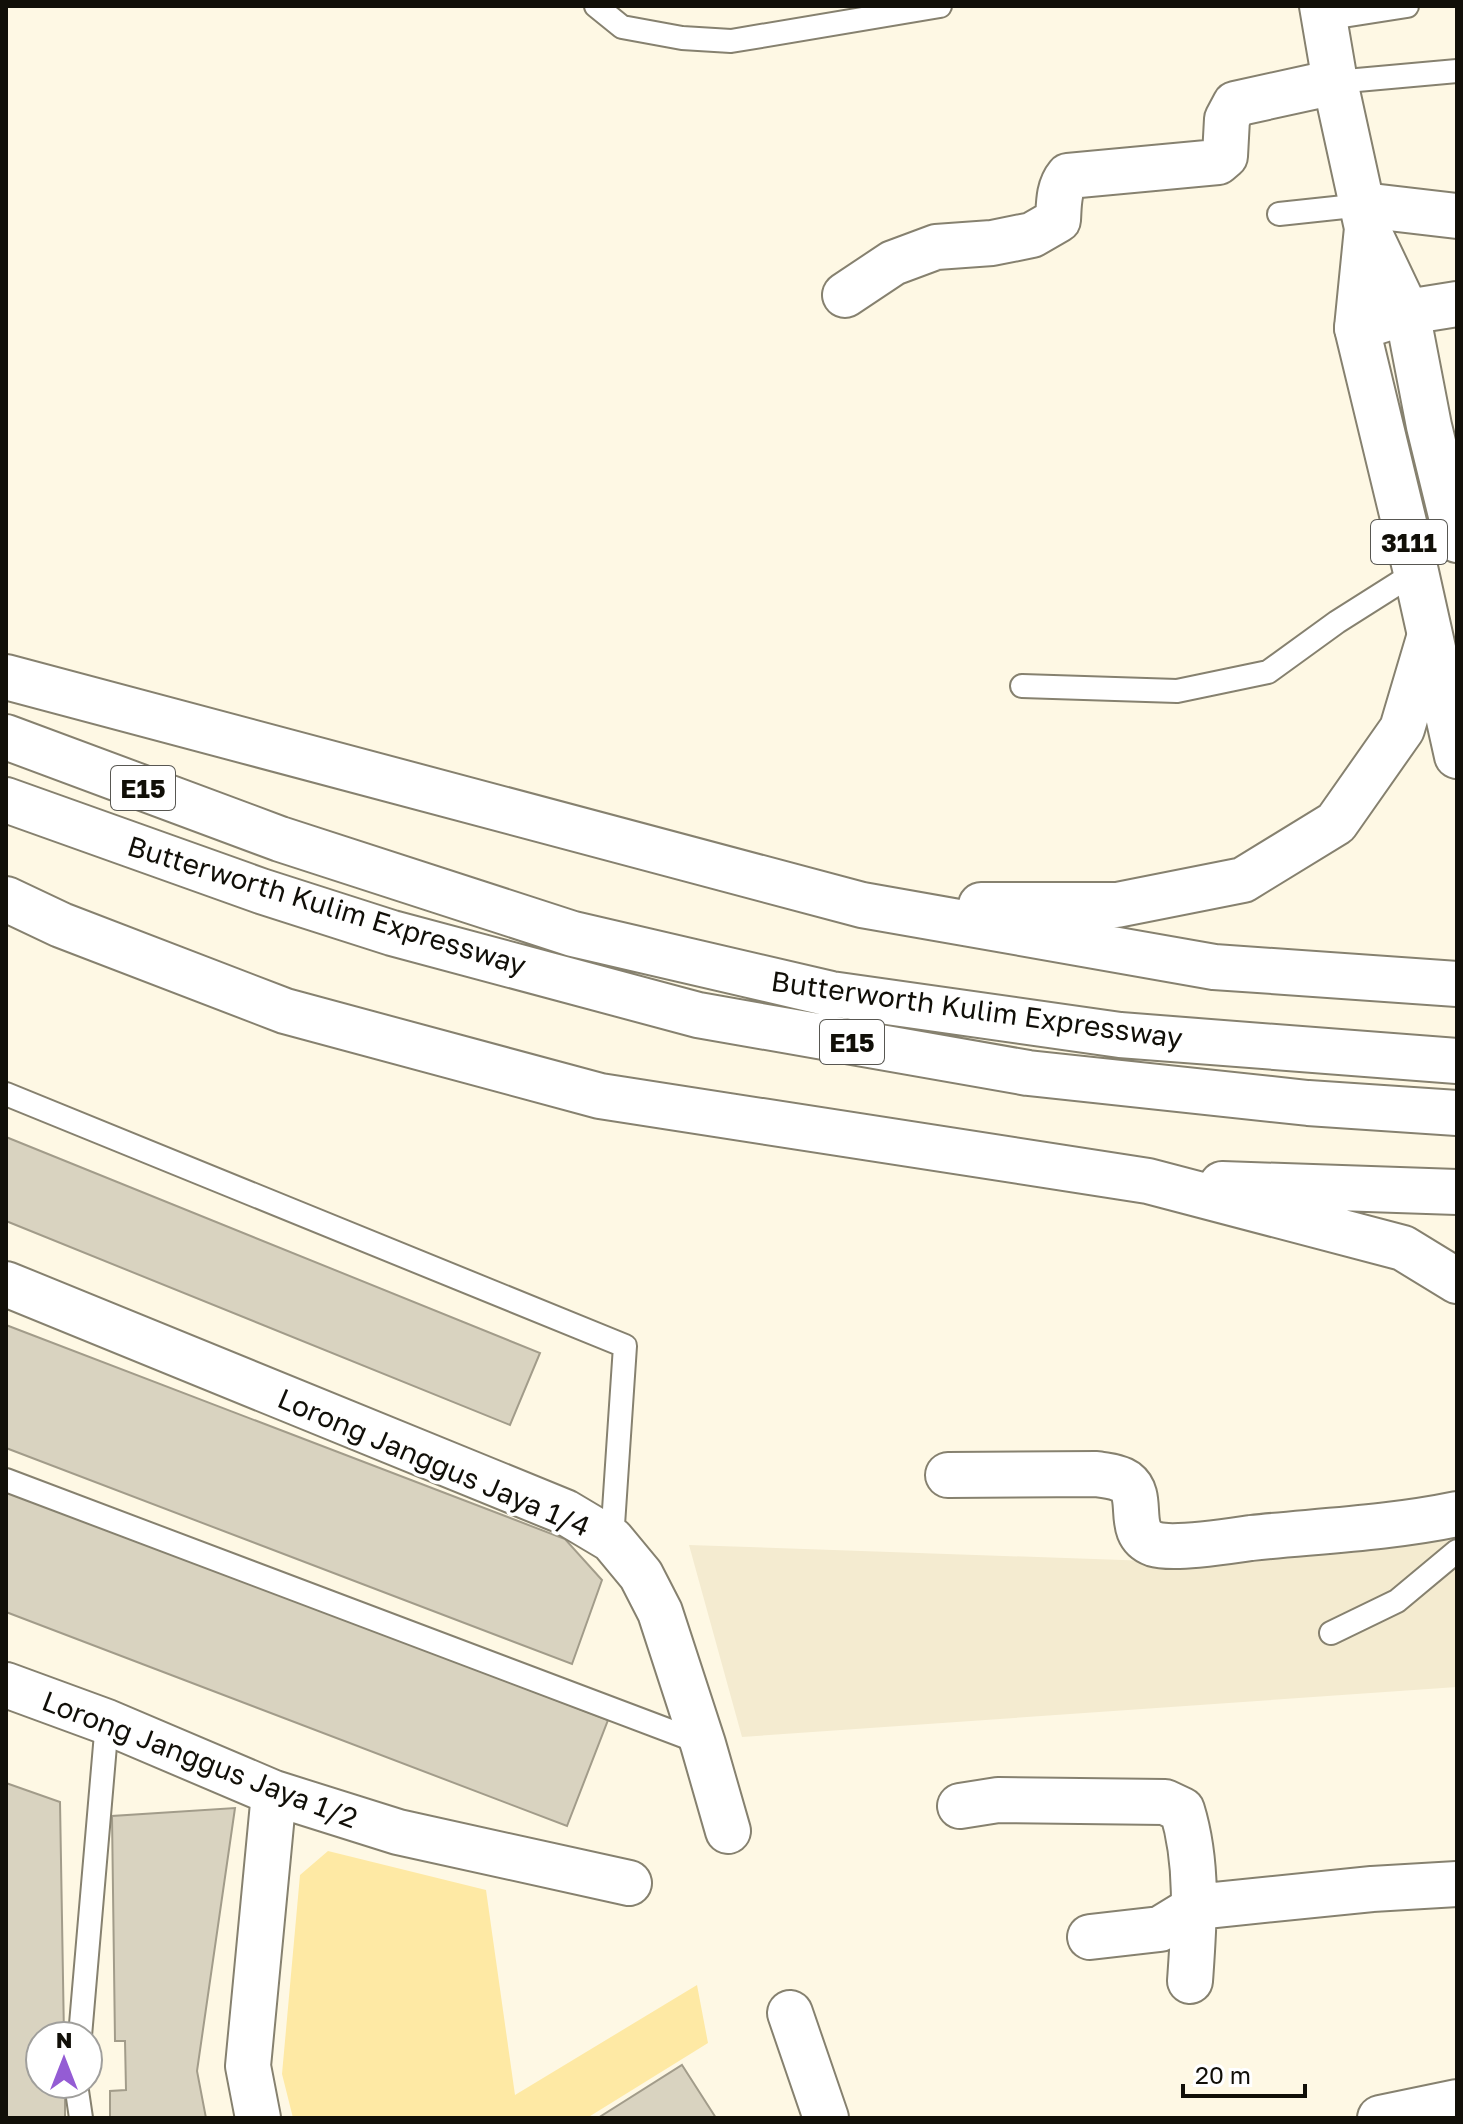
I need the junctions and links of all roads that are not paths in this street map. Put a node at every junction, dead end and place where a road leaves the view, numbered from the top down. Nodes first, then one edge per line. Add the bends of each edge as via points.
1 (596, 6) edge
2 (940, 6) edge
3 (1407, 6) edge
4 (1323, 12) edge
5 (1457, 71) edge
6 (1335, 82) junction
7 (1279, 214) dead end
8 (1365, 216) junction
9 (1457, 216) edge
10 (845, 295) dead end
11 (1457, 304) edge
12 (1407, 312) junction
13 (1357, 328) junction
14 (1443, 425) edge
15 (1457, 540) edge
16 (1416, 572) junction
17 (1429, 638) junction
18 (6, 677) edge
19 (1022, 686) dead end
20 (6, 737) edge
21 (1457, 756) edge
22 (6, 800) edge
23 (6, 899) edge
24 (862, 905) junction
25 (1457, 984) edge
26 (1457, 1061) edge
27 (6, 1094) edge
28 (1457, 1113) edge
29 (1148, 1181) junction
30 (1457, 1192) edge
31 (1457, 1281) edge
32 (6, 1284) edge
33 (948, 1475) dead end
34 (6, 1480) edge
35 (1457, 1514) edge
36 (612, 1540) junction
37 (1457, 1551) edge
38 (1331, 1633) dead end
39 (6, 1685) edge
40 (107, 1722) junction
41 (703, 1744) junction
42 (274, 1793) junction
43 (960, 1806) dead end
44 (728, 1831) dead end
45 (629, 1883) dead end
46 (1457, 1884) edge
47 (1196, 1907) junction
48 (1090, 1937) dead end
49 (1190, 1981) dead end
50 (790, 2013) dead end
51 (81, 2020) edge
52 (1457, 2102) edge
53 (258, 2118) edge
54 (826, 2118) edge
55 (1380, 2118) edge

1 - 2 lane via 622,27 731,41
3 - 4 lane
4 - 6 main road, 3111
5 - 6 lane
6 - 8 main road, 3111
6 - 10 main road via 1235,104 1227,119 1225,156 1218,162 1068,176 1060,191 1058,220 1032,235 936,247 893,263
7 - 8 lane
8 - 9 main road
8 - 12 main road, 3111
8 - 13 main road, 3111
11 - 12 main road
12 - 13 main road
12 - 14 main road, 3111
13 - 16 main road, 3111
14 - 15 main road, 3111
16 - 17 main road, 3111
16 - 19 lane via 1268,672 1177,691
17 - 21 main road, 3111
17 - 24 main road via 1402,729 1336,823 1243,880 1117,905
18 - 24 main road
20 - 26 main road, Butterworth Kulim Expressway / E15 via 280,839 573,934 831,994 1120,1035
22 - 28 main road, Butterworth Kulim Expressway / E15 via 392,933 698,1015 1028,1073
23 - 29 main road via 285,1011 600,1096
24 - 25 main road via 1214,967
27 - 36 lane via 625,1346
29 - 30 main road
29 - 31 main road via 1403,1248
32 - 36 main road, Lorong Janggus Jaya 1/4 via 565,1512
33 - 35 main road via 1116,1478 1134,1492 1139,1531 1155,1544 1167,1545
34 - 41 lane
36 - 41 main road, Lorong Janggus Jaya 1/4 via 641,1575 660,1612
37 - 38 lane via 1397,1601
39 - 40 main road, Lorong Janggus Jaya 1/2
40 - 42 main road, Lorong Janggus Jaya 1/2
40 - 51 lane
41 - 44 main road, Lorong Janggus Jaya 1/4
42 - 45 main road, Lorong Janggus Jaya 1/2 via 398,1832
42 - 53 main road via 248,2066
43 - 47 main road via 998,1800 1165,1802 1182,1810
46 - 47 main road
47 - 48 main road via 1160,1929
47 - 49 main road
50 - 54 main road
52 - 55 main road

